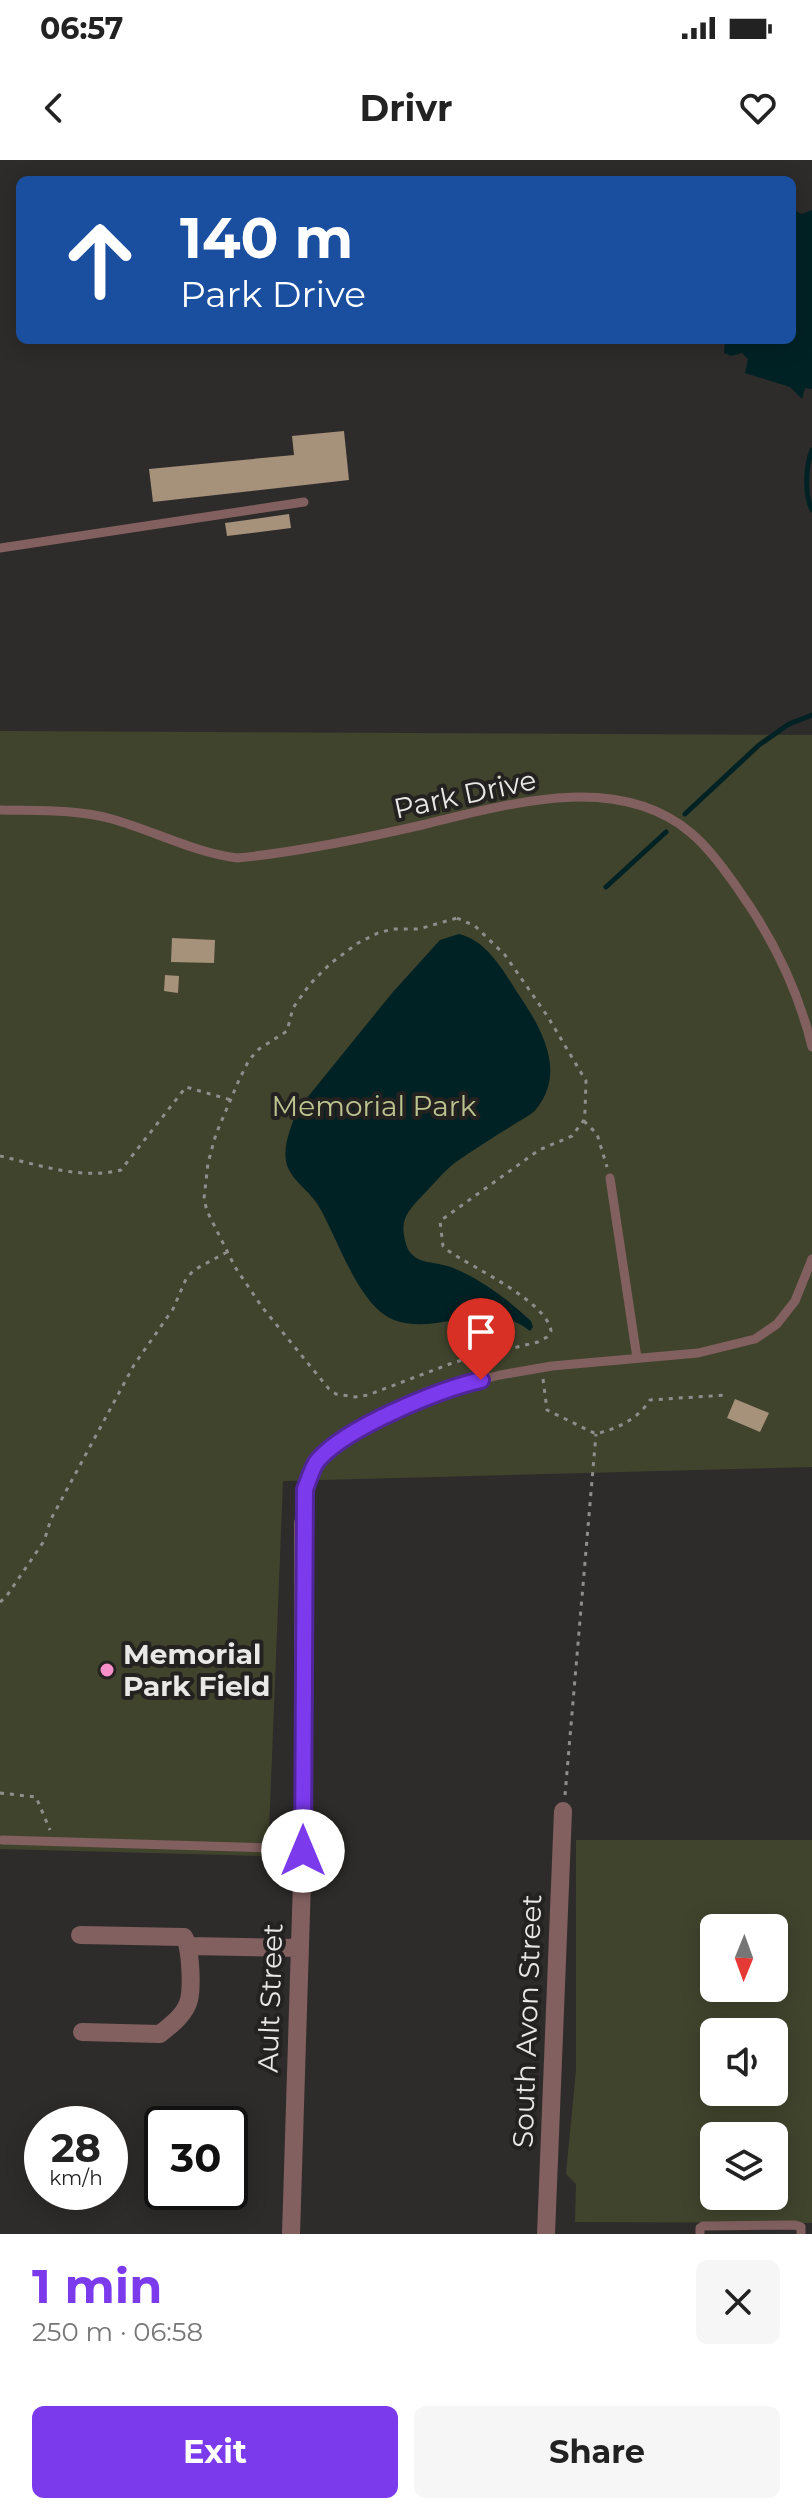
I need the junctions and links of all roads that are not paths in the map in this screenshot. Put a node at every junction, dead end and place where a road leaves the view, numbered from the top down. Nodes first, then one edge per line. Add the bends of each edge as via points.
1 (304, 502) dead end
2 (0, 548) edge
3 (0, 810) edge
4 (812, 1047) edge
5 (610, 1178) road end
6 (812, 1259) edge
7 (637, 1358) junction
8 (303, 1523) joint
9 (563, 1811) road end
10 (2, 1840) dead end
11 (303, 1849) junction
12 (80, 1935) dead end
13 (189, 1946) junction
14 (300, 1948) junction
15 (82, 2032) dead end
16 (291, 2234) edge
17 (546, 2234) edge
18 (700, 2234) edge
19 (801, 2234) edge

1 - 2 lane
3 - 4 lane, Park Drive via 111,818 237,858 363,839 554,797 587,797 644,808 691,833 761,922 794,987
5 - 7 lane
6 - 7 lane via 795,1301 777,1324 755,1339 698,1353
7 - 8 lane via 541,1368 451,1387 361,1428 317,1461 305,1489
8 - 11 street, Ault Street
9 - 17 street, South Avon Street
10 - 11 lane
11 - 14 street, Ault Street
12 - 13 street via 184,1937
13 - 14 street
13 - 15 street via 189,2000 179,2019 160,2034
14 - 16 street, Ault Street
18 - 19 lane via 703,2226 795,2225

